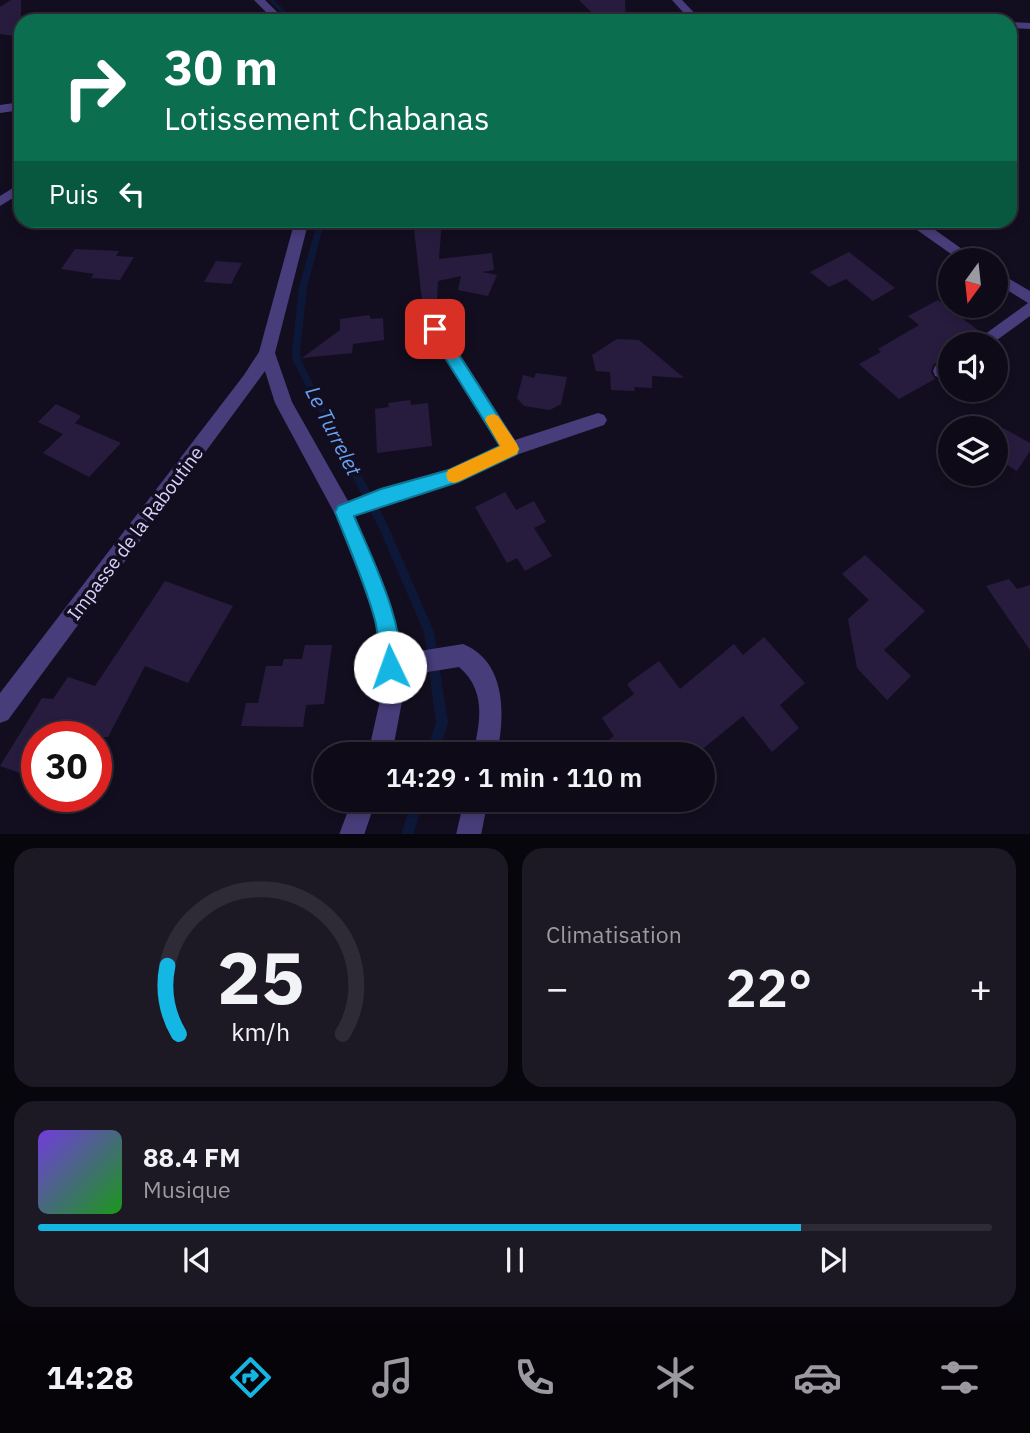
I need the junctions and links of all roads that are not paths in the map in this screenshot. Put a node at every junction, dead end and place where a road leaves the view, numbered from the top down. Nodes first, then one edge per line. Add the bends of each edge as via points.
1 (259, 0) edge
2 (677, 0) edge
3 (274, 14) edge
4 (691, 14) edge
5 (300, 228) edge
6 (922, 228) edge
7 (952, 248) edge
8 (1008, 284) edge
9 (1030, 298) edge
10 (1030, 308) edge
11 (435, 329) dead end
12 (996, 332) edge
13 (267, 353) junction
14 (598, 420) dead end
15 (511, 449) junction
16 (353, 508) junction
17 (400, 665) junction
18 (0, 712) edge
19 (382, 742) edge
20 (488, 742) edge
21 (360, 812) edge
22 (473, 812) edge
23 (351, 834) edge
24 (468, 834) edge

1 - 3 street
2 - 4 street
5 - 13 street, Impasse de la Raboutine
6 - 7 street
8 - 9 street
10 - 12 street
11 - 15 street
13 - 16 street via 284,403
13 - 18 street, Impasse de la Raboutine
14 - 15 street
15 - 16 street via 452,477
16 - 17 street
17 - 19 street
17 - 20 street via 463,655 477,665 489,684
21 - 23 street
22 - 24 street

